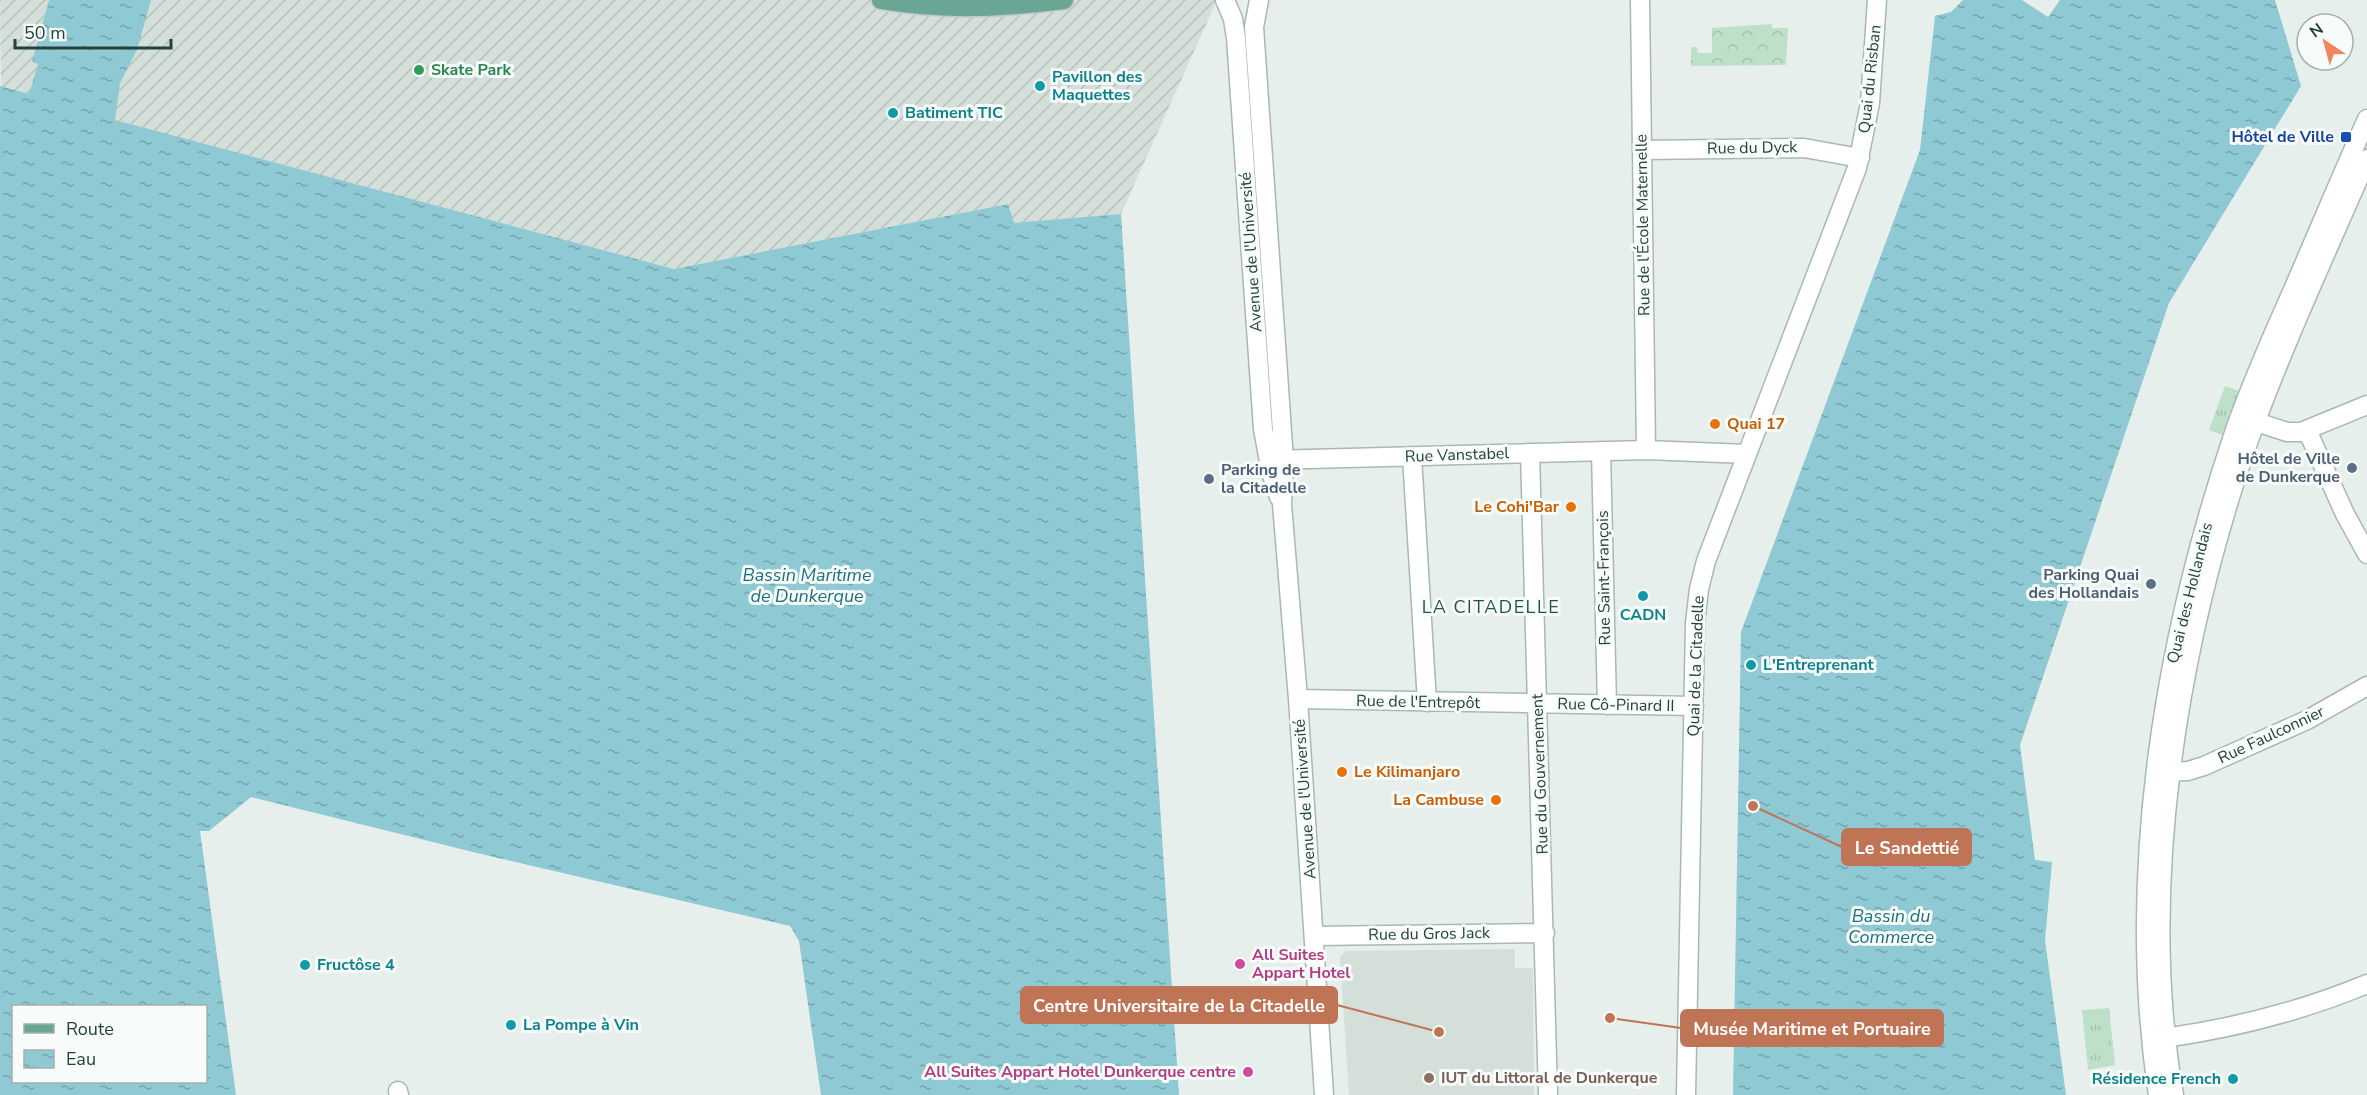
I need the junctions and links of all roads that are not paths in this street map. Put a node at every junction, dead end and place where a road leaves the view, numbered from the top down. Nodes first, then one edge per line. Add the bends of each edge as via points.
1 (881, 0) edge
2 (1064, 0) edge
3 (1225, 0) edge
4 (1258, 0) edge
5 (1640, 0) edge
6 (1877, 0) edge
7 (2367, 119) edge
8 (1642, 150) junction
9 (1860, 158) junction
10 (2367, 159) edge
11 (2367, 405) edge
12 (2248, 419) junction
13 (2307, 430) junction
14 (1646, 450) junction
15 (1601, 451) junction
16 (1530, 453) junction
17 (1747, 454) junction
18 (1412, 456) junction
19 (1276, 460) junction
20 (2367, 554) edge
21 (2367, 686) edge
22 (1298, 699) junction
23 (1427, 702) junction
24 (1538, 704) junction
25 (1607, 705) junction
26 (1694, 706) junction
27 (2164, 772) junction
28 (1545, 933) junction
29 (1314, 936) junction
30 (2367, 984) edge
31 (2166, 1038) junction
32 (1324, 1095) edge
33 (1548, 1095) edge
34 (1686, 1095) edge
35 (2158, 1095) edge
36 (2174, 1095) edge

1 - 2 main road via 916,6 977,8
3 - 19 street, Avenue de l'Université via 1236,38 1263,429
4 - 19 street, Avenue de l'Université via 1254,27
5 - 8 street, Rue de l'École Maternelle
6 - 9 street, Quai du Risban via 1872,87
7 - 12 street, Quai des Hollandais via 2275,332
8 - 9 street, Rue du Dyck via 1804,147
8 - 14 street, Rue de l'École Maternelle
9 - 17 street, Quai de la Citadelle
10 - 12 street, Quai des Hollandais via 2276,370
11 - 13 street
12 - 13 street via 2287,432
12 - 27 street, Quai des Hollandais
13 - 20 street
14 - 15 street, Rue Vanstabel
14 - 17 street, Rue Vanstabel
15 - 16 street, Rue Vanstabel
15 - 25 street, Rue Saint-François
16 - 18 street, Rue Vanstabel
16 - 24 street, Rue du Gouvernement
17 - 26 street, Quai de la Citadelle via 1701,579 1695,623
18 - 19 street, Rue Vanstabel
18 - 23 street
19 - 22 street, Avenue de l'Université
21 - 27 street, Rue Faulconnier via 2307,720 2213,762 2188,771
22 - 23 street, Rue de l'Entrepôt
22 - 29 street, Avenue de l'Université
23 - 24 street, Rue de l'Entrepôt
24 - 25 street, Rue Cô-Pinard II
24 - 28 street, Rue du Gouvernement
25 - 26 street, Rue Cô-Pinard II
26 - 34 street, Quai de la Citadelle
27 - 31 street, Quai des Hollandais via 2160,945
27 - 35 street, Quai des Hollandais via 2145,931 2148,1014
28 - 29 street, Rue du Gros Jack
28 - 33 street, Rue du Gouvernement
29 - 32 street, Avenue de l'Université
30 - 31 street via 2248,1024
31 - 36 street, Quai des Hollandais

